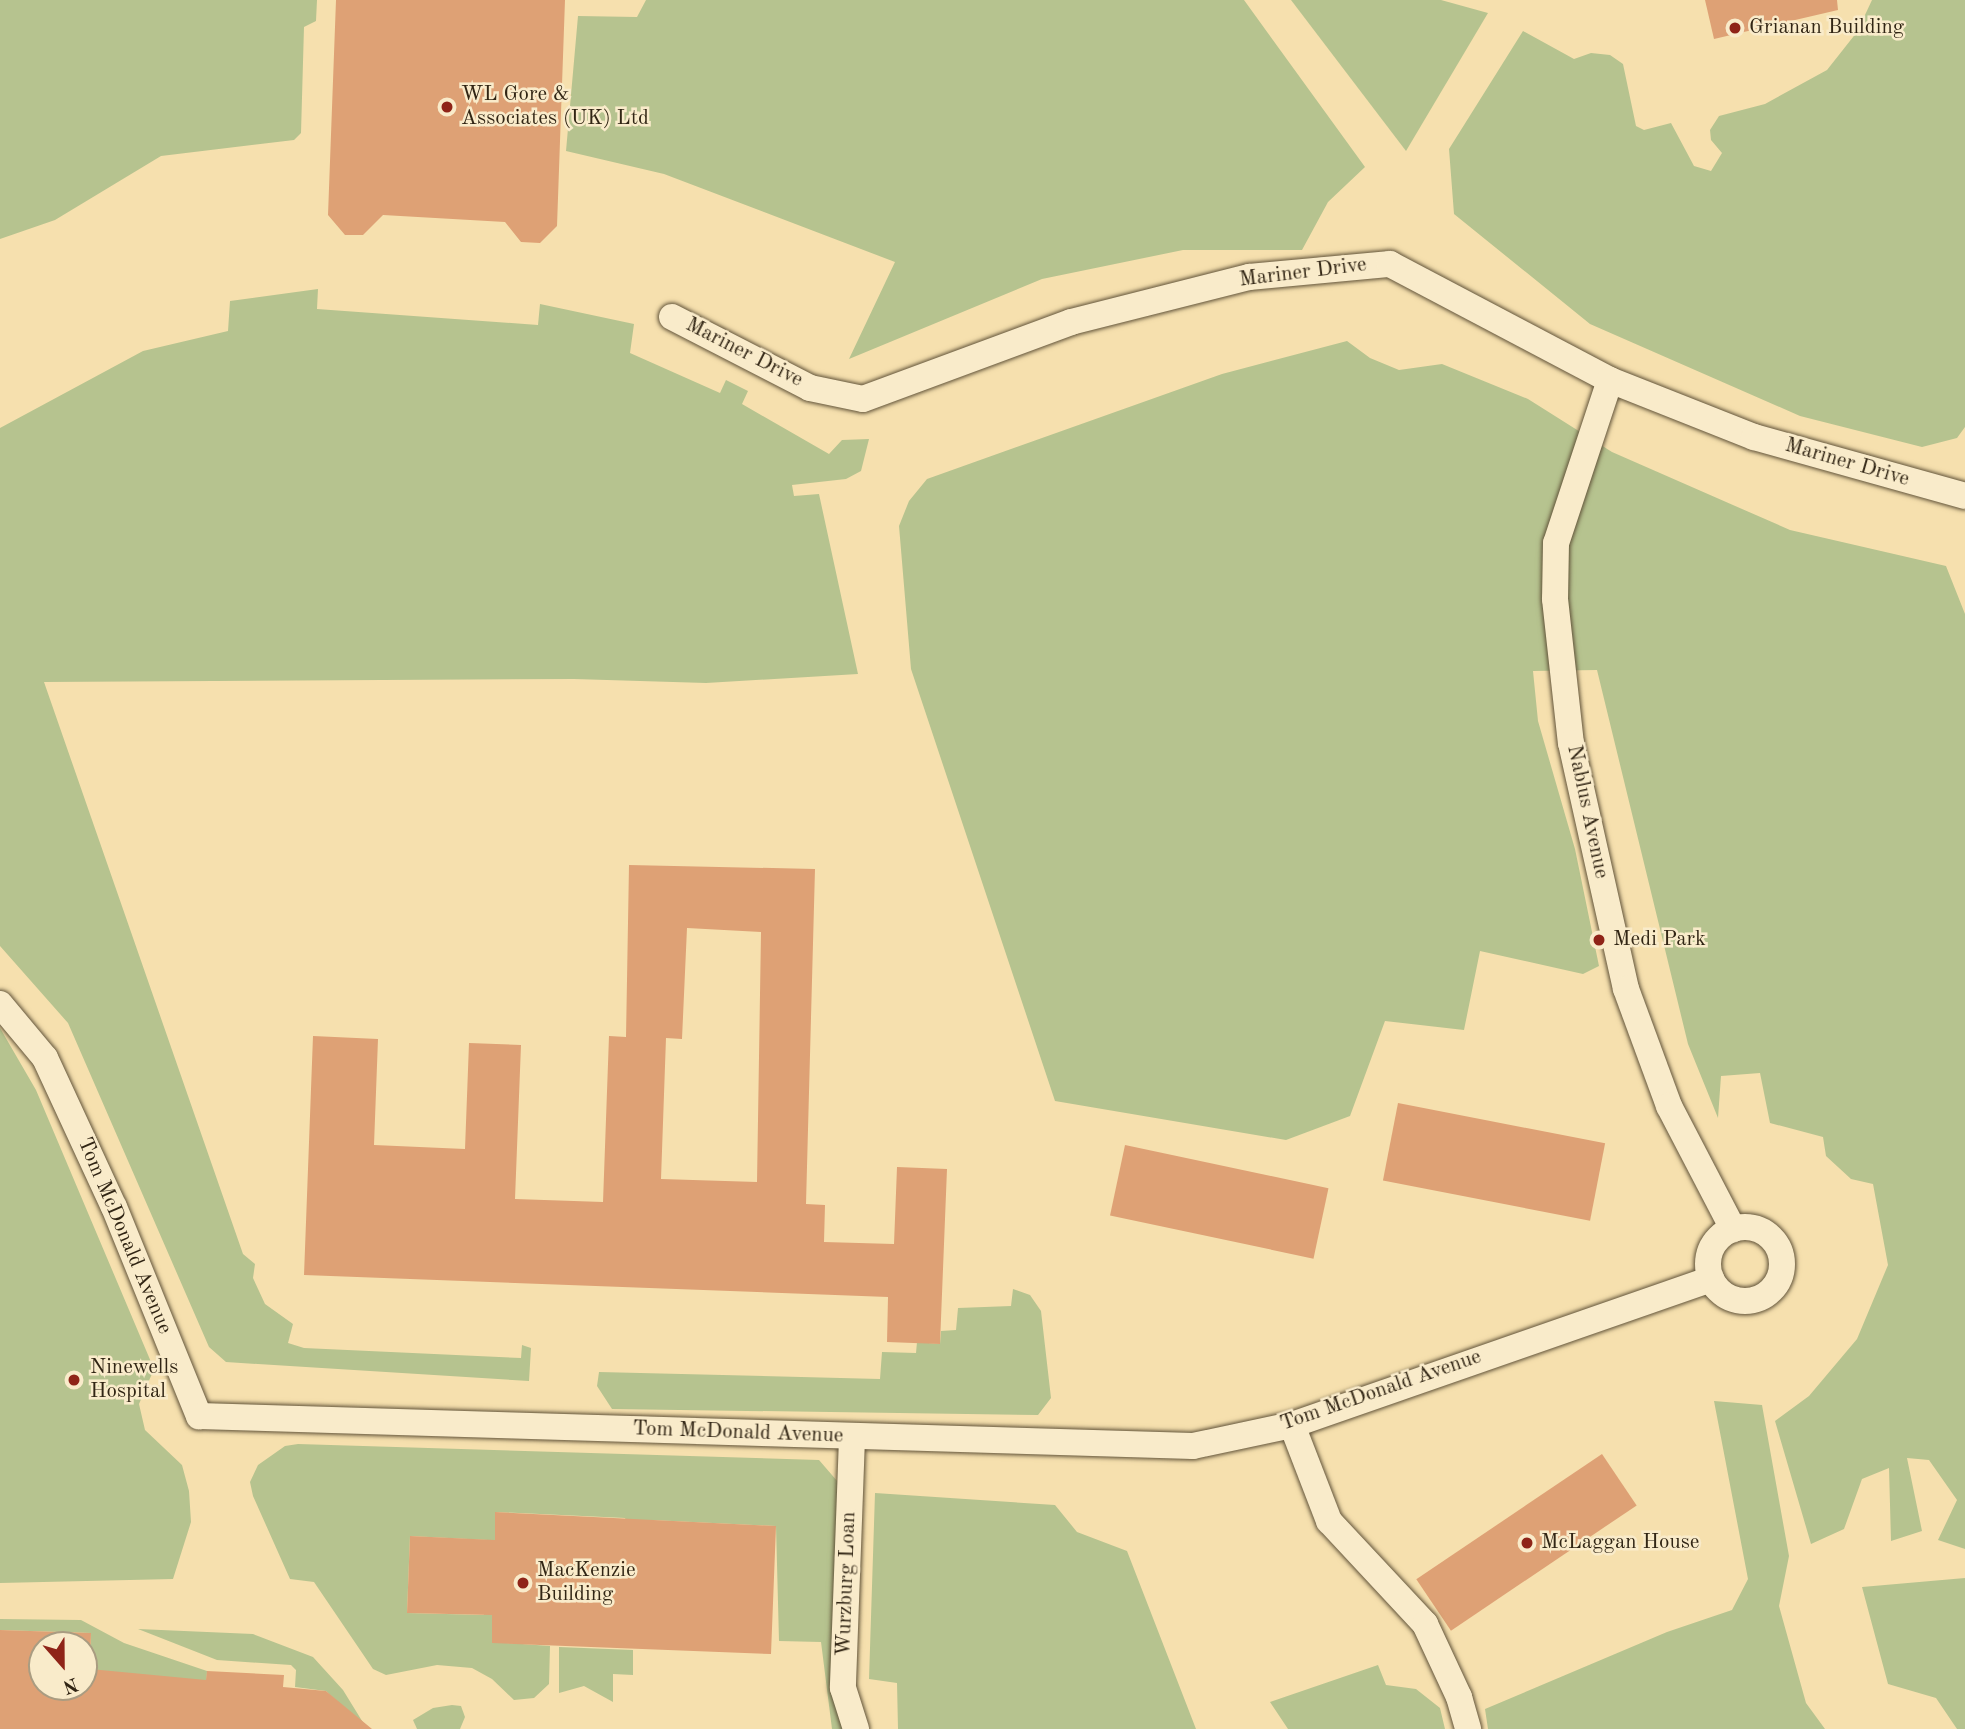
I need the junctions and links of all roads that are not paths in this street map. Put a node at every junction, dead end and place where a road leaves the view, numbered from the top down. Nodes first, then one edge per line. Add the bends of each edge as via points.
1 (673, 317) dead end
2 (1610, 380) junction
3 (1965, 496) edge
4 (0, 1004) edge
5 (1733, 1229) junction
6 (1711, 1279) junction
7 (1292, 1425) junction
8 (852, 1437) junction
9 (856, 1729) edge
10 (1468, 1729) edge

1 - 2 street, Mariner Drive via 810,388 863,399 1071,322 1249,277 1391,264
2 - 3 street, Mariner Drive via 1754,437
2 - 5 street, Nablus Avenue via 1556,543 1555,599 1571,743 1626,989 1669,1106
4 - 8 street, Tom McDonald Avenue via 45,1058 114,1207 199,1416
5 - 6 street via 1711,1249
5 - 6 street via 1759,1230 1778,1247 1782,1271 1777,1284 1768,1293 1744,1301 1720,1292
6 - 7 street, Tom McDonald Avenue
7 - 8 street, Tom McDonald Avenue via 1193,1446
7 - 10 street via 1329,1521 1425,1624 1459,1697
8 - 9 street, Wurzburg Loan via 843,1688

